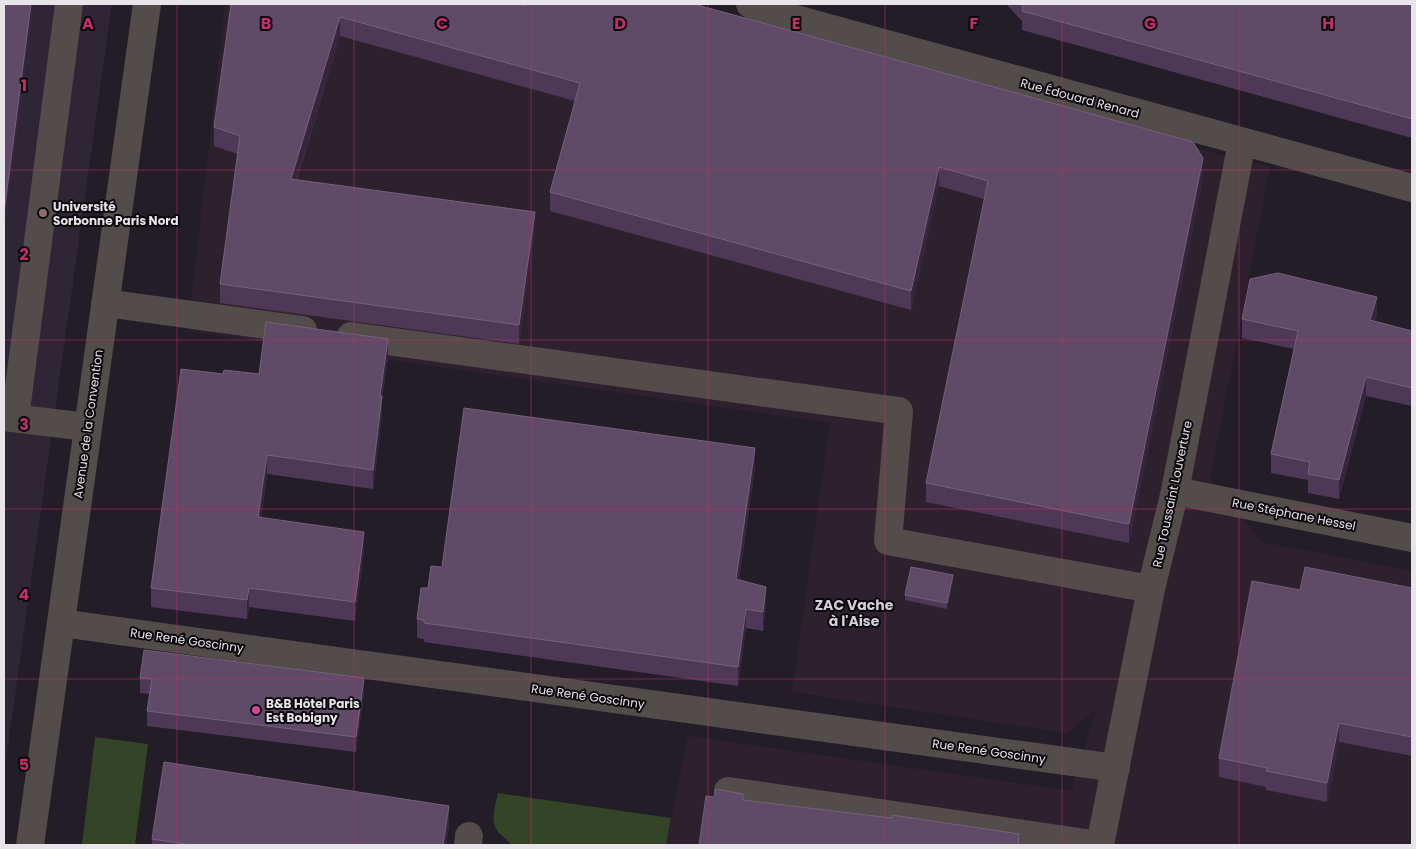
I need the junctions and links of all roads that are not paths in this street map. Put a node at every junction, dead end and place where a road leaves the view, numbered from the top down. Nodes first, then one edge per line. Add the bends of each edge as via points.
1 (69, 4) edge
2 (147, 4) edge
3 (750, 4) edge
4 (1242, 142) junction
5 (1412, 188) edge
6 (104, 303) junction
7 (10, 417) edge
8 (87, 427) junction
9 (1175, 491) junction
10 (1412, 538) edge
11 (1150, 589) junction
12 (61, 623) junction
13 (1116, 768) junction
14 (728, 791) edge
15 (30, 845) edge
16 (1100, 845) edge

1 - 7 street
2 - 6 street, Avenue de la Convention
3 - 4 street, Rue Édouard Renard
4 - 5 street, Rue Édouard Renard
4 - 9 street, Rue Toussaint Louverture
6 - 8 street, Avenue de la Convention
6 - 11 street via 899,411 888,541
7 - 8 street
8 - 12 street, Avenue de la Convention
9 - 10 street, Rue Stéphane Hessel
9 - 11 street, Rue Toussaint Louverture
11 - 13 street, Rue Toussaint Louverture
12 - 13 street, Rue René Goscinny
12 - 15 street, Avenue de la Convention
13 - 16 street, Rue Toussaint Louverture
14 - 16 street

